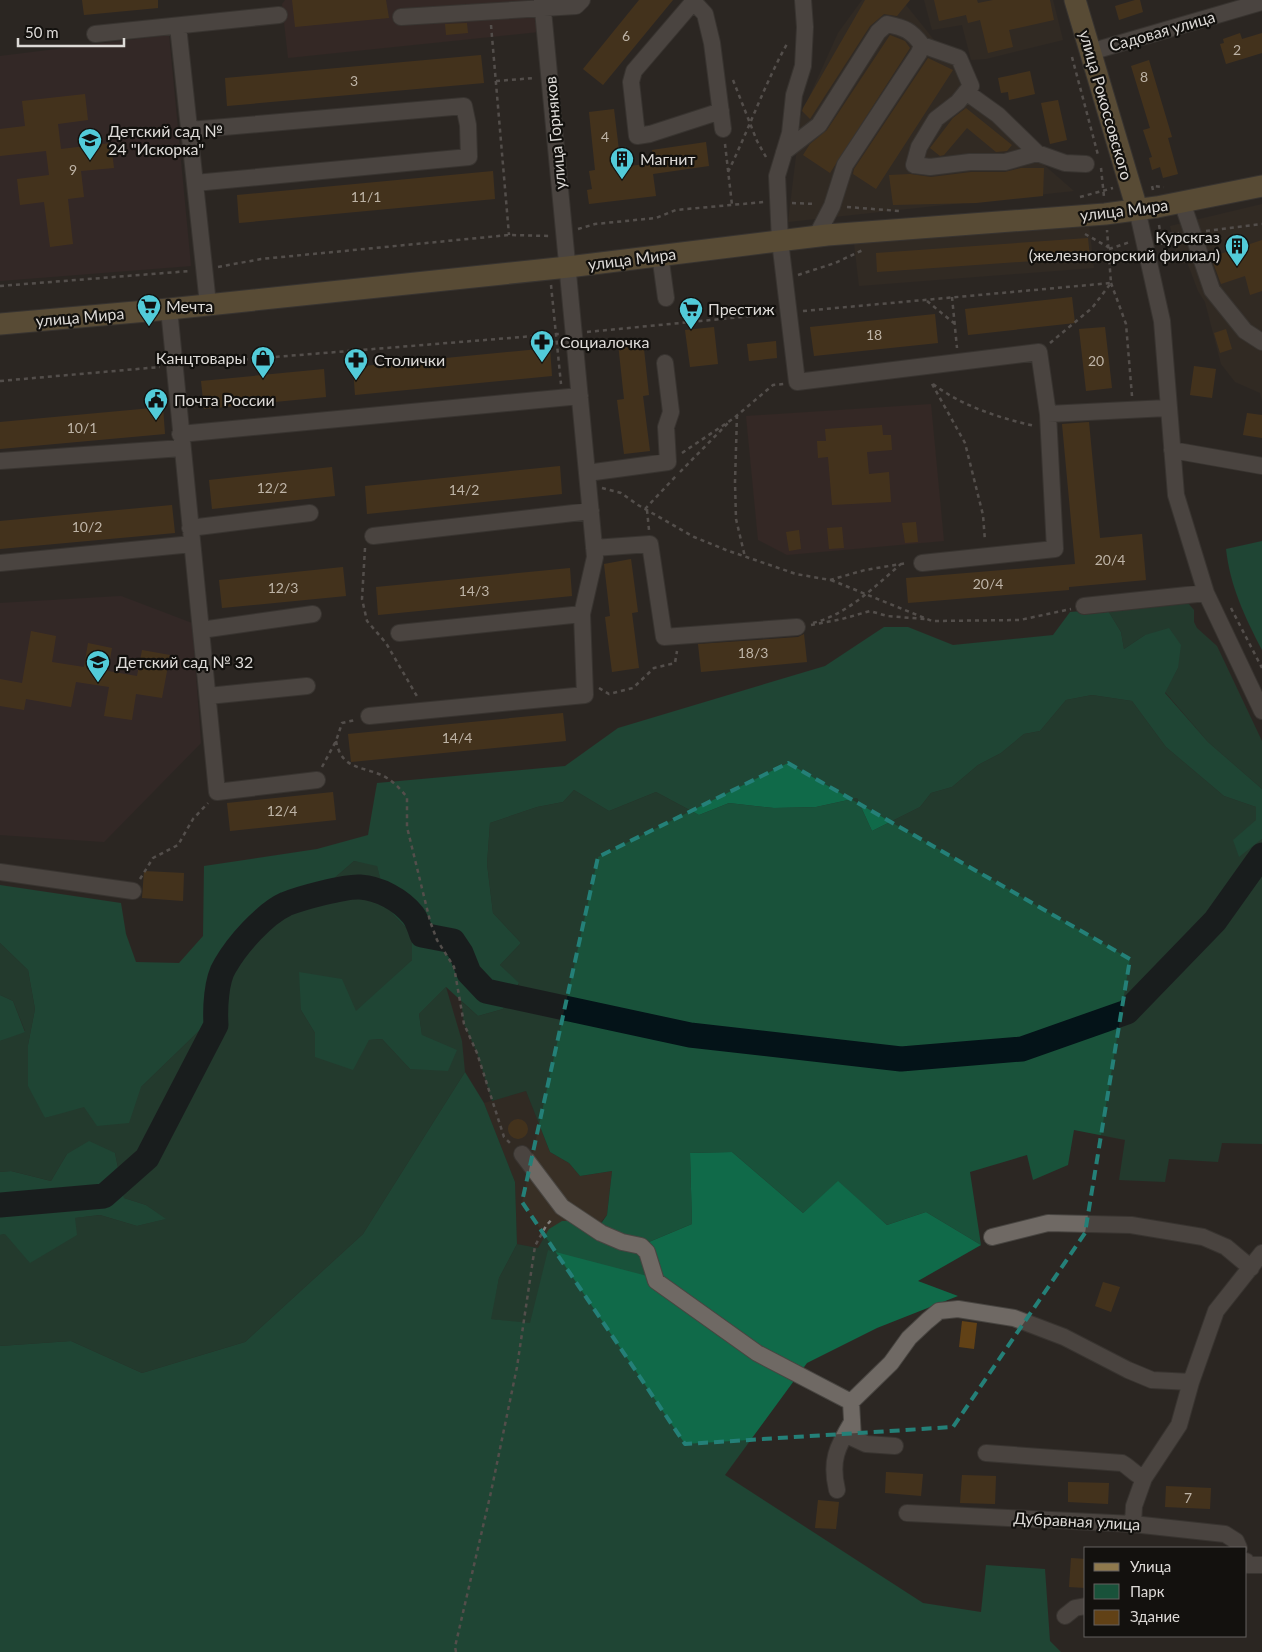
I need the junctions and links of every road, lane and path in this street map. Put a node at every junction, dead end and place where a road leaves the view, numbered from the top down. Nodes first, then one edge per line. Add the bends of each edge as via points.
1 (582, 0) edge
2 (1075, 0) edge
3 (693, 1) edge
4 (1262, 2) edge
5 (542, 4) edge
6 (804, 8) edge
7 (489, 11) junction
8 (279, 15) dead end
9 (401, 16) dead end
10 (178, 26) junction
11 (94, 34) dead end
12 (922, 45) junction
13 (1090, 52) junction
14 (731, 76) dead end
15 (537, 78) dead end
16 (496, 81) junction
17 (966, 92) junction
18 (721, 111) junction
19 (752, 124) junction
20 (723, 129) joint
21 (190, 130) junction
22 (784, 152) junction
23 (1037, 153) junction
24 (1086, 164) dead end
25 (728, 172) junction
26 (778, 176) junction
27 (196, 183) junction
28 (1152, 186) dead end
29 (1262, 186) edge
30 (1130, 187) junction
31 (1076, 199) dead end
32 (778, 202) junction
33 (1182, 202) junction
34 (732, 205) junction
35 (832, 206) junction
36 (1137, 209) junction
37 (900, 211) dead end
38 (564, 233) junction
39 (1082, 233) dead end
40 (509, 235) junction
41 (816, 237) junction
42 (780, 241) junction
43 (1109, 247) dead end
44 (867, 248) dead end
45 (660, 255) junction
46 (568, 267) junction
47 (204, 270) junction
48 (785, 280) junction
49 (0, 286) edge
50 (952, 297) dead end
51 (666, 298) dead end
52 (925, 300) dead end
53 (208, 304) junction
54 (169, 309) junction
55 (0, 324) edge
56 (955, 324) junction
57 (1262, 342) edge
58 (1039, 352) junction
59 (958, 362) junction
60 (665, 363) dead end
61 (911, 368) junction
62 (797, 382) junction
63 (932, 384) junction
64 (580, 396) junction
65 (1167, 408) junction
66 (1133, 409) junction
67 (737, 415) junction
68 (734, 418) junction
69 (1048, 422) junction
70 (181, 441) junction
71 (1172, 450) junction
72 (0, 461) edge
73 (668, 462) junction
74 (1262, 466) edge
75 (588, 479) junction
76 (646, 510) junction
77 (591, 511) junction
78 (310, 513) dead end
79 (191, 536) junction
80 (373, 536) joint
81 (650, 544) junction
82 (594, 548) junction
83 (986, 556) junction
84 (745, 557) junction
85 (0, 563) edge
86 (922, 563) joint
87 (902, 564) junction
88 (829, 580) junction
89 (1206, 592) junction
90 (865, 594) junction
91 (1084, 606) joint
92 (313, 614) dead end
93 (582, 614) junction
94 (928, 619) junction
95 (797, 627) junction
96 (201, 630) junction
97 (400, 633) dead end
98 (680, 636) junction
99 (585, 680) junction
100 (307, 686) dead end
101 (208, 696) junction
102 (423, 711) junction
103 (1262, 711) edge
104 (370, 716) joint
105 (336, 741) junction
106 (317, 780) joint
107 (218, 792) junction
108 (0, 872) edge
109 (132, 891) joint
110 (522, 1154) joint
111 (562, 1207) junction
112 (992, 1237) dead end
113 (1262, 1253) edge
114 (1251, 1268) junction
115 (1191, 1382) junction
116 (851, 1402) junction
117 (852, 1422) junction
118 (895, 1446) dead end
119 (986, 1453) dead end
120 (1144, 1478) junction
121 (837, 1490) dead end
122 (907, 1513) dead end
123 (1133, 1524) junction
124 (1238, 1547) edge
125 (1084, 1606) edge
126 (1065, 1616) dead end
127 (456, 1652) edge

1 - 5 street via 576,6
2 - 13 main road, улица Рокоссовского
3 - 18 street via 705,14
3 - 18 street via 634,71 630,82 637,136
4 - 13 street, Садовая улица
5 - 7 street
5 - 38 street, улица Горняков
6 - 19 path via 774,67
6 - 22 street via 803,66 794,95 790,133
7 - 9 street
7 - 16 path
8 - 10 street
10 - 11 street
10 - 21 street
12 - 17 street via 959,58 971,86
12 - 22 street via 907,28 887,24 878,32 819,125
12 - 35 street via 845,166
13 - 30 main road, улица Рокоссовского
14 - 19 path
15 - 16 path
16 - 40 path
17 - 23 street via 998,115
17 - 23 street via 936,119 919,147 914,165 930,167 1005,162
18 - 20 street
19 - 25 path
19 - 26 path via 757,141
20 - 25 path
21 - 27 street
21 - 27 street via 464,106 468,125 469,157
22 - 26 street
23 - 24 street via 1065,163
25 - 34 path
26 - 32 street
27 - 47 street
28 - 30 path
29 - 33 main road, улица Мира
30 - 31 path via 1103,189
30 - 36 main road, улица Рокоссовского
32 - 34 path
32 - 35 path
32 - 42 street
33 - 36 main road, улица Мира
33 - 57 street via 1212,290 1245,331
34 - 38 path via 676,210 656,218 595,224
35 - 37 path
35 - 41 street
36 - 41 main road, улица Мира
36 - 65 street via 1162,321
38 - 40 path via 553,236
38 - 46 street, улица Горняков
39 - 43 path
40 - 47 path via 260,259
41 - 42 main road, улица Мира
42 - 45 main road, улица Мира
42 - 48 street
44 - 48 path
45 - 46 main road, улица Мира
45 - 51 street
46 - 53 main road, улица Мира
46 - 64 street, улица Горняков
47 - 49 path
47 - 53 street
48 - 62 street
50 - 56 path
52 - 56 path
53 - 54 main road, улица Мира
54 - 55 main road, улица Мира
54 - 70 street
56 - 59 path
58 - 59 street
58 - 66 path via 1092,308 1111,283 1126,324
58 - 69 street
59 - 61 street
60 - 73 street via 671,412 666,427
61 - 62 street
61 - 63 path
62 - 67 path via 773,385
63 - 69 path via 948,396 988,413
63 - 83 path via 965,443 983,515
64 - 70 street
64 - 75 street, улица Горняков
65 - 66 street
65 - 71 street
66 - 69 street
67 - 68 path
67 - 84 path via 736,519
68 - 73 path
68 - 76 path
69 - 83 street via 1056,549
70 - 72 street
70 - 79 street
71 - 74 street
71 - 89 street via 1176,495
73 - 75 street
75 - 76 path via 621,492
75 - 77 street, улица Горняков
76 - 81 path
76 - 84 path via 694,537
77 - 80 street
77 - 82 street, улица Горняков
78 - 79 street
79 - 85 street
79 - 96 street
80 - 102 path via 364,549 362,599 367,621 386,643
81 - 82 street
81 - 98 street via 664,637
82 - 93 street, улица Горняков via 595,557
83 - 86 street
84 - 88 path via 796,574
86 - 87 path
87 - 88 path
87 - 90 path
88 - 90 path
89 - 91 street
89 - 103 street
90 - 94 path
90 - 95 path via 825,620
91 - 94 path via 1020,620 972,622
92 - 96 street
93 - 97 street
93 - 99 street, улица Горняков
94 - 95 path via 887,616 870,611
95 - 98 street
96 - 101 street
98 - 99 path via 675,663 654,668 633,688 609,694
99 - 102 street via 585,695
100 - 101 street
101 - 107 street
102 - 104 street
104 - 105 path via 342,723
105 - 106 path
105 - 110 path via 347,764 387,778 407,796 406,827 430,921 437,940 454,966 464,1024 477,1053 504,1137
106 - 107 street
107 - 109 path via 194,819 178,845 153,858
108 - 109 street
110 - 111 street
111 - 116 street via 602,1234 641,1246 647,1252 656,1281 757,1354
111 - 127 path via 535,1246 517,1367
112 - 114 street via 1048,1223 1131,1226 1204,1237 1226,1247
113 - 114 street
114 - 115 street via 1216,1311
115 - 116 street via 1152,1380 1014,1318 958,1309 939,1310
115 - 120 street via 1179,1425
116 - 117 street
117 - 118 street via 853,1438 866,1444
117 - 121 street via 835,1453
119 - 120 street via 1122,1463
120 - 123 street via 1134,1506
122 - 123 street, Дубравная улица
123 - 124 street, Дубравная улица via 1225,1534
125 - 126 street via 1075,1608

